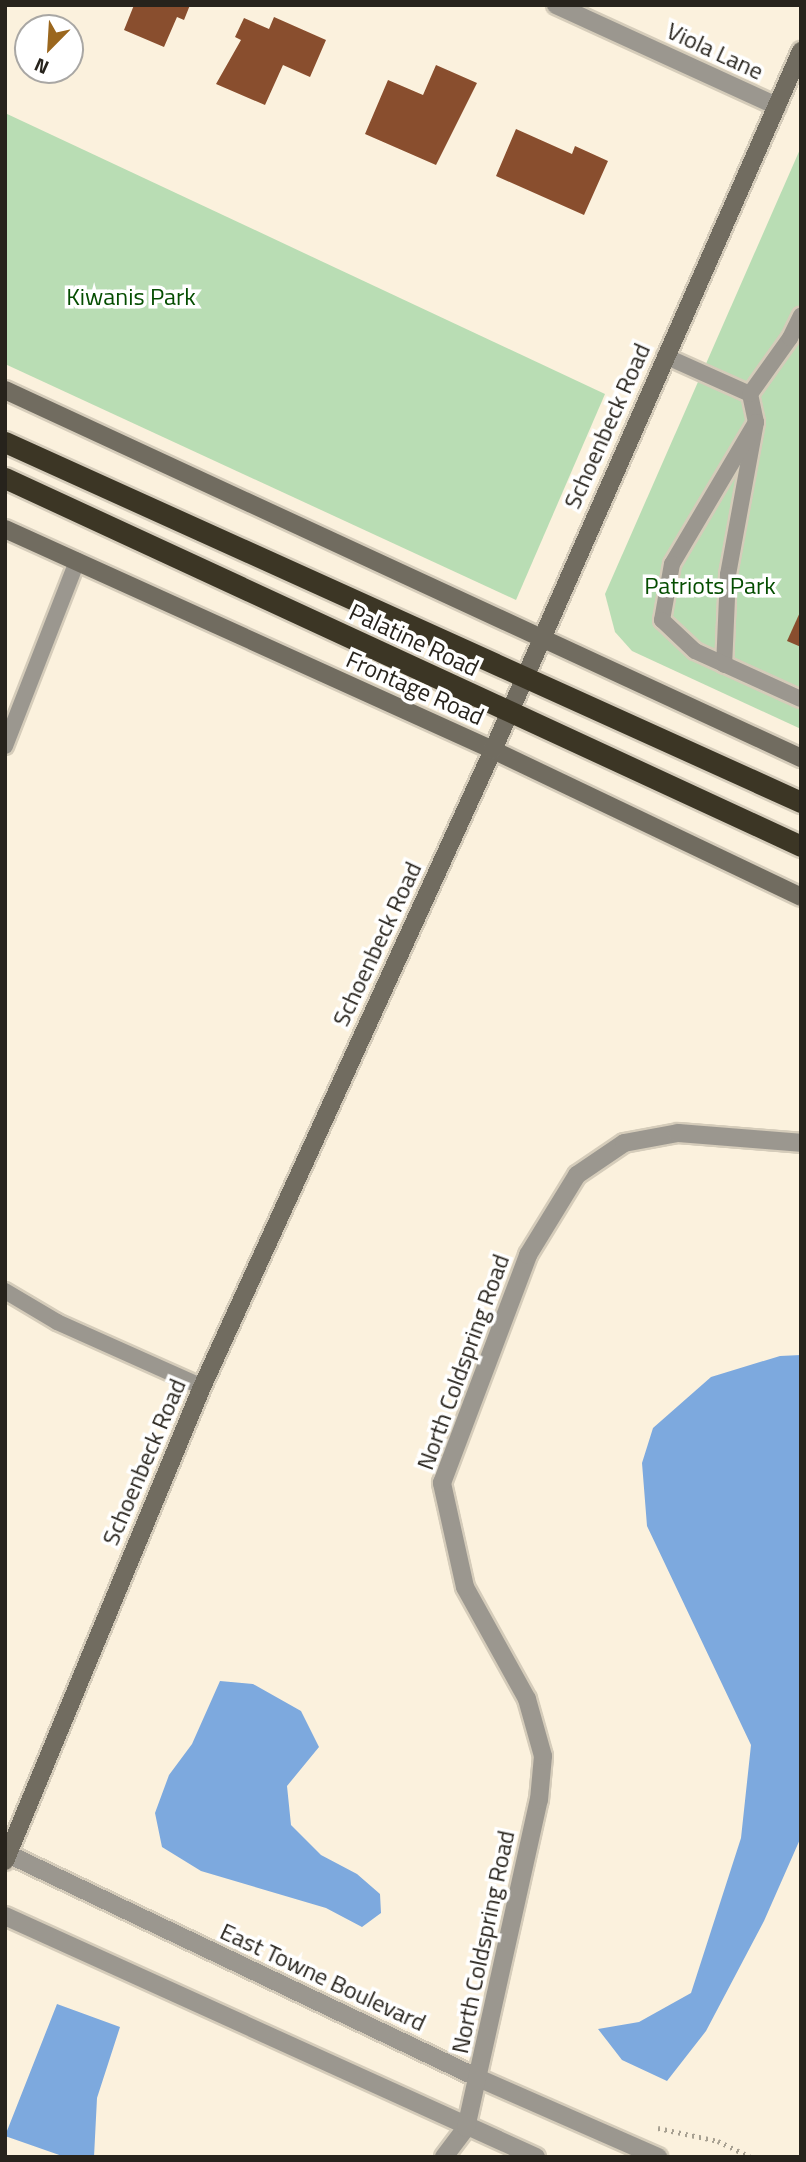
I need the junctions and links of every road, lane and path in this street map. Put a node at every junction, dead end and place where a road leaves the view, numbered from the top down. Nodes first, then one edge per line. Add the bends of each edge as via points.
1 (556, 5) edge
2 (801, 51) edge
3 (777, 106) junction
4 (801, 315) edge
5 (665, 356) junction
6 (5, 390) edge
7 (750, 394) junction
8 (756, 422) junction
9 (5, 442) edge
10 (5, 478) edge
11 (5, 529) edge
12 (77, 561) junction
13 (540, 636) junction
14 (724, 665) junction
15 (524, 673) junction
16 (801, 699) edge
17 (508, 713) junction
18 (5, 746) edge
19 (493, 750) junction
20 (801, 758) edge
21 (801, 802) edge
22 (801, 846) edge
23 (801, 897) edge
24 (801, 1143) edge
25 (5, 1291) edge
26 (202, 1387) junction
27 (7, 1858) edge
28 (5, 1916) edge
29 (478, 2078) junction
30 (466, 2128) junction
31 (444, 2157) edge
32 (536, 2157) edge
33 (658, 2157) edge

1 - 3 street, Viola Lane
2 - 3 main road, Schoenbeck Road
3 - 5 main road, Schoenbeck Road
4 - 7 lane
5 - 7 lane
5 - 13 main road, Schoenbeck Road
6 - 13 main road
7 - 8 lane
8 - 14 lane via 728,575
8 - 14 lane via 672,564 662,620 695,651
9 - 15 highway, Palatine Road
10 - 17 highway, Palatine Road
11 - 12 main road, Frontage Road
12 - 18 lane
12 - 19 main road, Frontage Road
13 - 15 main road, Schoenbeck Road
13 - 20 main road
14 - 16 lane
15 - 17 main road, Schoenbeck Road
15 - 21 highway, Palatine Road
17 - 19 main road, Schoenbeck Road
17 - 22 highway, Palatine Road
19 - 23 main road, Frontage Road
19 - 26 main road, Schoenbeck Road
24 - 29 street, North Coldspring Road via 678,1133 624,1143 578,1175 528,1255 442,1483 465,1587 527,1699 543,1756 539,1800
25 - 26 lane via 57,1322
26 - 27 main road, Schoenbeck Road
27 - 29 street, East Towne Boulevard
28 - 30 street
29 - 30 street, North Coldspring Road
29 - 33 street, East Towne Boulevard
30 - 31 street, North Coldspring Road
30 - 32 street

